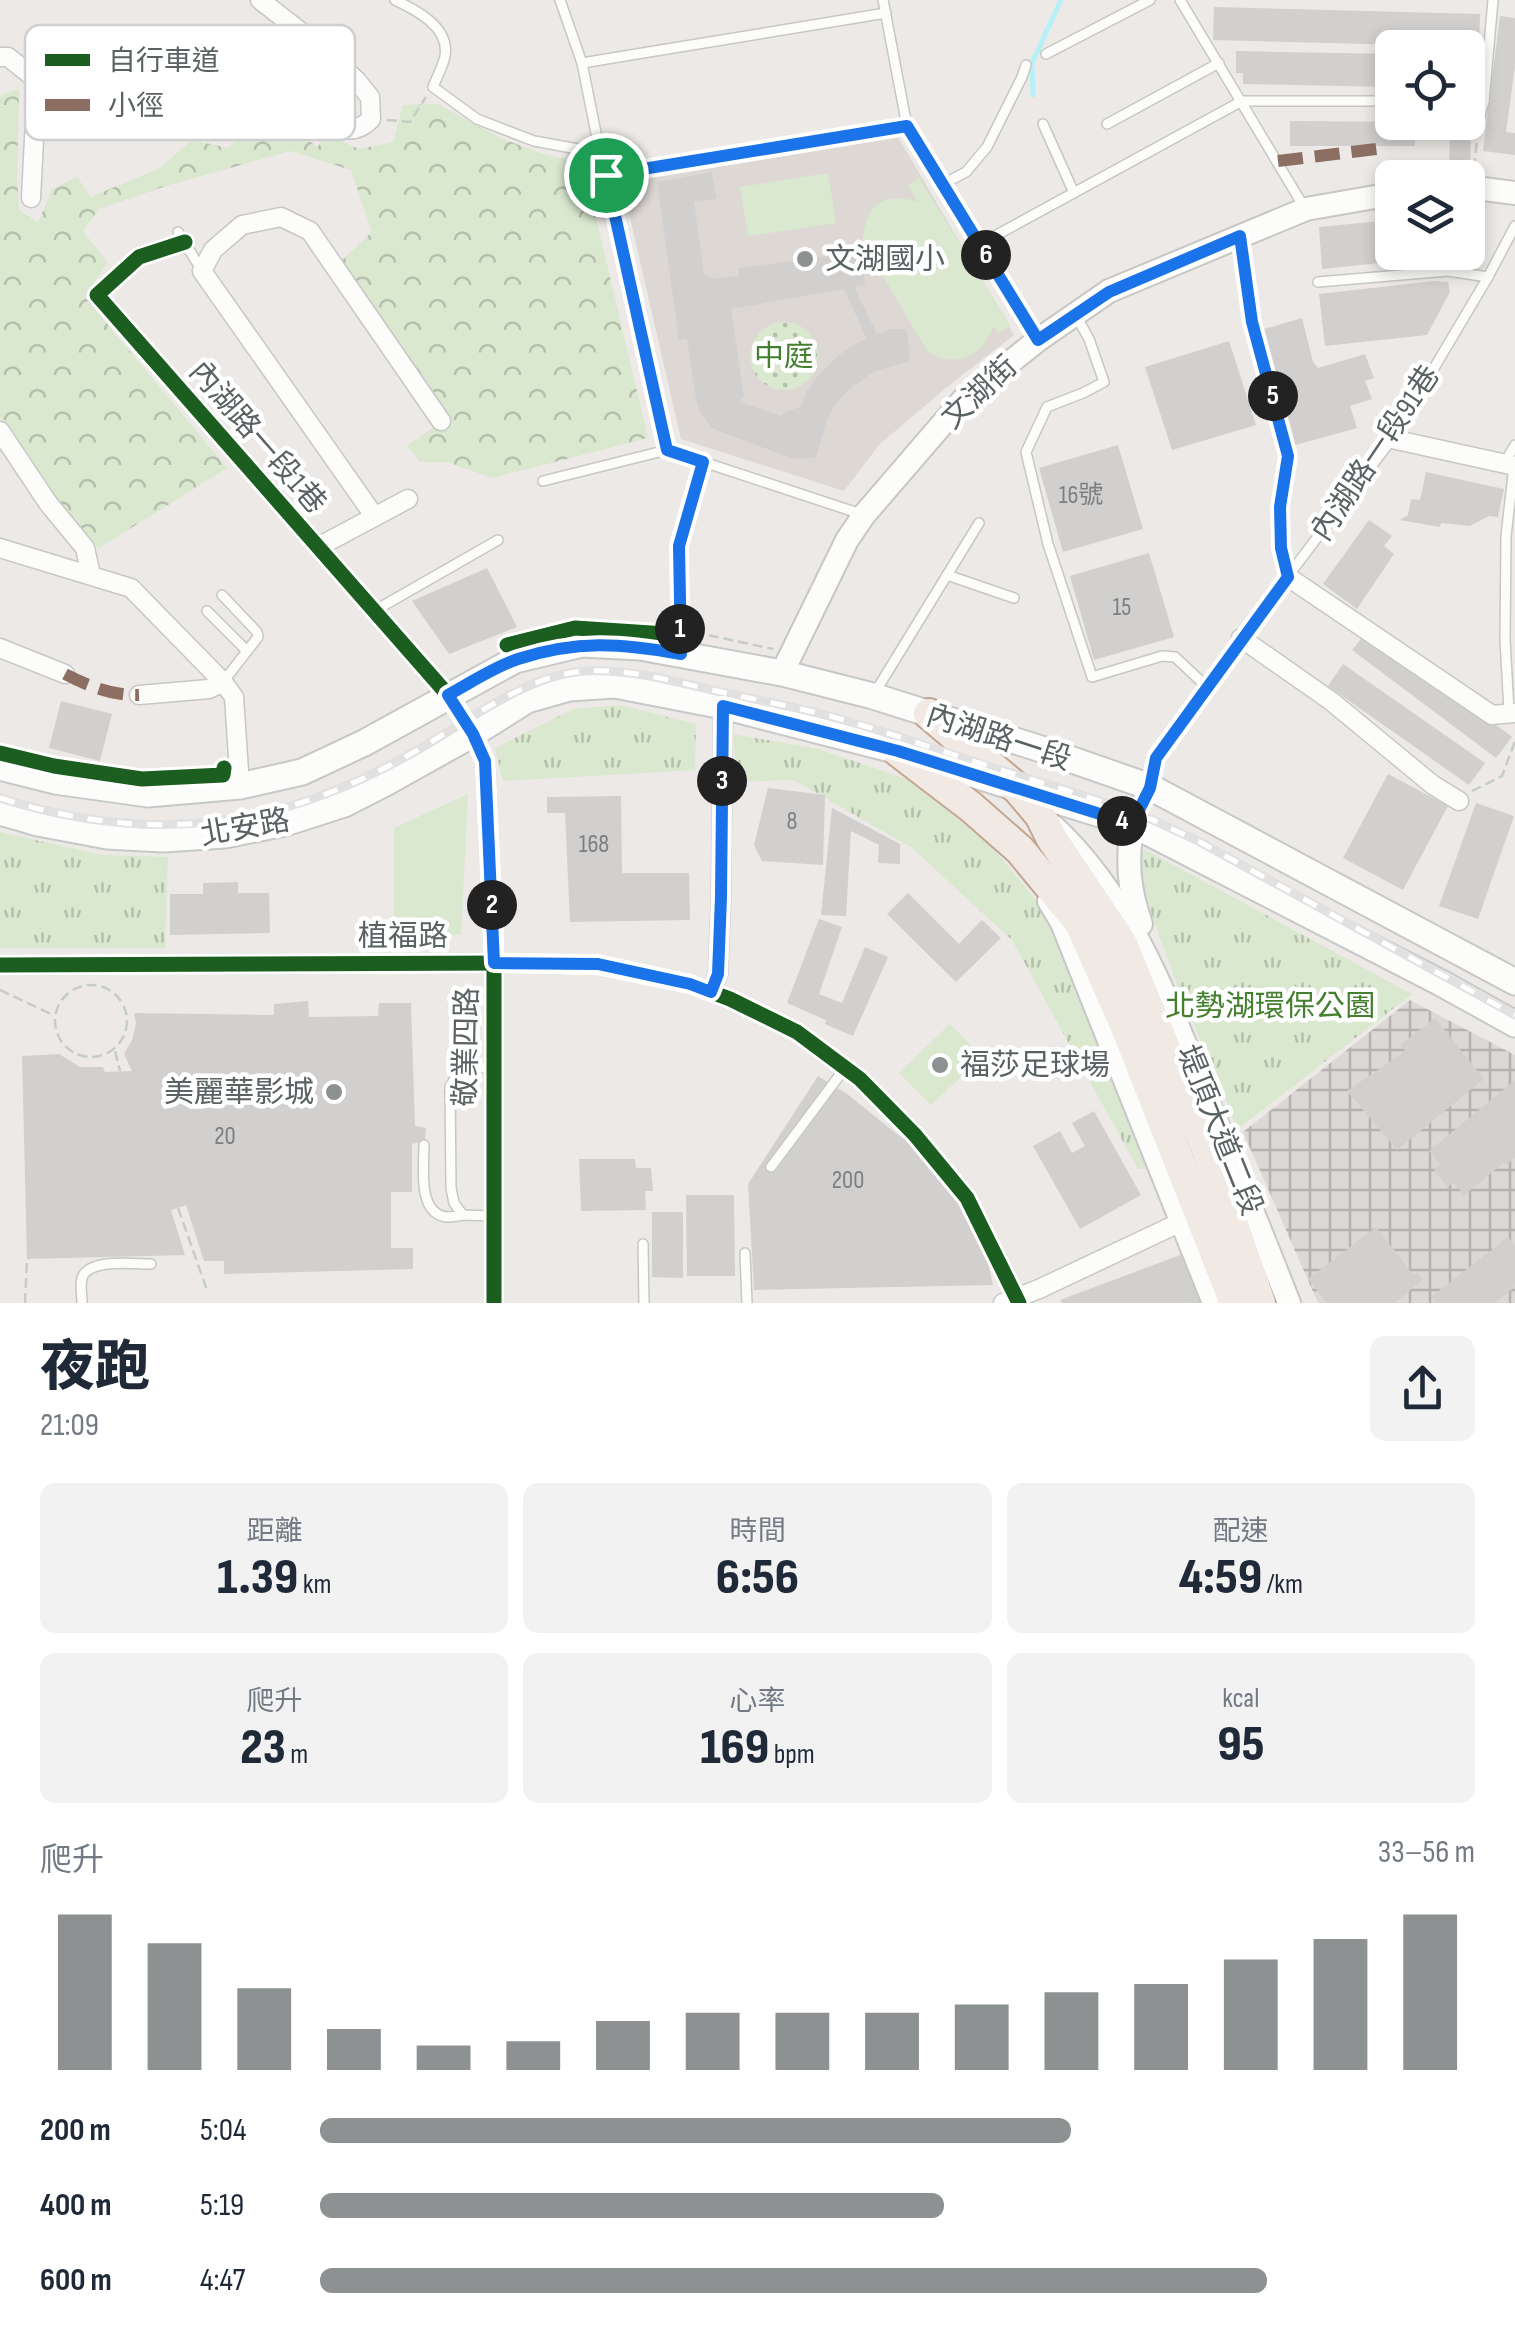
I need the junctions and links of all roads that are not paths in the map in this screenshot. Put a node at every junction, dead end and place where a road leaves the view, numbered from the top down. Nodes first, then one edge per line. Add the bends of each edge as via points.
1 (260, 0) edge
2 (395, 0) edge
3 (560, 0) edge
4 (883, 0) edge
5 (1150, 0) edge
6 (1180, 0) edge
7 (1494, 0) edge
8 (886, 12) junction
9 (292, 25) edge
10 (1046, 54) dead end
11 (0, 57) edge
12 (582, 63) junction
13 (1219, 63) junction
14 (1026, 65) dead end
15 (25, 71) edge
16 (355, 79) edge
17 (1485, 91) edge
18 (1242, 100) junction
19 (1375, 101) edge
20 (1043, 124) dead end
21 (1108, 124) dead end
22 (907, 126) junction
23 (355, 127) edge
24 (34, 140) edge
25 (600, 153) junction
26 (606, 175) junction
27 (943, 184) junction
28 (1485, 188) edge
29 (1515, 192) edge
30 (1074, 193) junction
31 (1375, 197) edge
32 (31, 198) dead end
33 (1306, 209) junction
34 (1515, 226) edge
35 (1240, 236) junction
36 (182, 237) joint
37 (980, 244) junction
38 (202, 271) junction
39 (1488, 277) junction
40 (1318, 282) dead end
41 (1075, 314) junction
42 (1038, 340) junction
43 (441, 420) dead end
44 (0, 432) edge
45 (1392, 440) junction
46 (1515, 445) edge
47 (667, 450) junction
48 (703, 462) junction
49 (1511, 465) edge
50 (544, 481) dead end
51 (408, 499) dead end
52 (864, 515) junction
53 (375, 517) junction
54 (979, 523) dead end
55 (498, 540) dead end
56 (318, 547) junction
57 (0, 548) edge
58 (91, 574) junction
59 (947, 575) junction
60 (1288, 577) junction
61 (222, 595) dead end
62 (1014, 598) dead end
63 (207, 611) dead end
64 (374, 611) junction
65 (1242, 638) junction
66 (680, 642) junction
67 (0, 648) edge
68 (247, 651) junction
69 (777, 664) junction
70 (65, 674) dead end
71 (224, 682) junction
72 (1207, 687) junction
73 (448, 695) junction
74 (140, 696) dead end
75 (872, 696) junction
76 (723, 706) junction
77 (1512, 712) edge
78 (929, 714) junction
79 (473, 734) junction
80 (898, 751) junction
81 (0, 767) edge
82 (240, 786) junction
83 (1150, 788) junction
84 (1018, 789) junction
85 (1459, 800) road end
86 (0, 812) edge
87 (1040, 814) junction
88 (1132, 824) junction
89 (1020, 850) junction
90 (494, 963) junction
91 (0, 964) edge
92 (1515, 982) edge
93 (711, 992) junction
94 (1176, 1022) junction
95 (1515, 1024) edge
96 (492, 1068) junction
97 (846, 1068) junction
98 (424, 1145) dead end
99 (771, 1167) dead end
100 (463, 1215) junction
101 (494, 1216) junction
102 (1181, 1222) junction
103 (644, 1244) dead end
104 (746, 1253) dead end
105 (151, 1264) dead end
106 (1013, 1301) edge
107 (82, 1303) edge
108 (494, 1303) edge
109 (644, 1303) edge
110 (747, 1303) edge
111 (1214, 1303) edge
112 (1235, 1303) edge
113 (1260, 1303) edge
114 (1290, 1303) edge

1 - 9 street
2 - 25 lane via 440,33 446,53 433,87 477,119 534,140
3 - 12 lane
4 - 8 lane
5 - 10 lane
6 - 13 lane
7 - 17 lane
8 - 12 lane
8 - 22 lane
11 - 15 street
12 - 25 lane
13 - 18 lane
13 - 21 lane
14 - 27 lane via 986,147 966,172
16 - 23 street via 370,97 370,119
18 - 19 lane
18 - 30 lane
18 - 33 lane
20 - 30 lane
22 - 26 lane
22 - 27 lane
24 - 32 street
25 - 26 lane
26 - 47 lane
27 - 37 lane
28 - 29 street
30 - 37 lane
31 - 33 street, 文湖街
33 - 35 street, 文湖街
34 - 39 lane, 內湖路一段91巷
35 - 41 street, 文湖街 via 1109,292
35 - 60 lane via 1252,322 1288,456 1280,507
36 - 38 lane
36 - 56 street, 內湖路一段1巷 via 139,257 97,295
37 - 42 lane
38 - 43 street via 213,250 242,224 281,217 310,231
38 - 53 street
39 - 40 lane via 1448,270
39 - 45 lane, 內湖路一段91巷
41 - 42 street, 文湖街
41 - 72 lane via 1104,382 1047,407 1026,452 1092,677 1175,657
42 - 52 street, 文湖街 via 962,400
44 - 58 street via 86,548
45 - 49 street
45 - 60 lane, 內湖路一段91巷
46 - 49 lane
47 - 48 lane
47 - 50 lane
48 - 52 lane
48 - 66 lane via 679,546
49 - 77 lane via 1505,640
51 - 53 street
52 - 69 street, 文湖街
53 - 56 street
54 - 59 lane
55 - 64 lane
56 - 64 street, 內湖路一段1巷
57 - 58 street
58 - 71 street via 131,588
59 - 62 lane
59 - 75 lane
60 - 65 lane, 內湖路一段91巷
60 - 77 street via 1492,715
61 - 68 lane via 257,632
63 - 68 lane
64 - 73 street, 內湖路一段1巷
65 - 72 lane, 內湖路一段91巷
65 - 85 street
66 - 69 main road, 內湖路一段
66 - 73 main road, 內湖路一段 via 582,644 515,660
67 - 70 street
68 - 71 lane
69 - 75 main road, 內湖路一段
71 - 74 street
71 - 82 street via 234,697
72 - 83 lane, 內湖路一段91巷 via 1156,758
73 - 79 street, 敬業四路
73 - 82 main road, 北安路 via 302,772
75 - 78 main road, 內湖路一段
76 - 79 main road, 內湖路一段 via 615,685 569,688 528,700
76 - 80 main road, 內湖路一段
76 - 93 street via 718,974
78 - 83 main road, 內湖路一段
78 - 84 highway, 堤頂大道二段
79 - 86 main road, 北安路 via 344,804 225,834 107,836
79 - 90 street, 敬業四路 via 485,761
80 - 84 main road, 內湖路一段
80 - 89 highway, 堤頂大道二段
81 - 82 main road, 北安路 via 148,794
83 - 88 lane, 內湖路一段91巷
83 - 92 main road, 內湖路一段
84 - 87 highway, 堤頂大道二段
84 - 88 main road, 內湖路一段
87 - 94 street, 堤頂大道二段 via 1076,848 1127,917
87 - 113 highway, 堤頂大道二段 via 1121,942 1207,1150
88 - 94 street via 1131,894
88 - 95 main road, 內湖路一段
89 - 102 street, 堤頂大道二段 via 1062,923
89 - 112 highway, 堤頂大道二段 via 1080,923
90 - 91 street, 植福路
90 - 93 street, 植福路 via 598,964
90 - 96 street, 敬業四路
93 - 97 street, 植福路 via 797,1032
94 - 114 street, 堤頂大道二段
96 - 100 lane via 471,1067 456,1074 450,1087 451,1188
96 - 101 street, 敬業四路
97 - 99 lane
97 - 106 street, 植福路 via 914,1134 966,1198
98 - 100 lane via 430,1209 444,1217
100 - 101 lane
101 - 108 street, 敬業四路
102 - 106 street
102 - 111 street, 堤頂大道二段
103 - 109 lane
104 - 110 lane
105 - 107 lane via 88,1268

